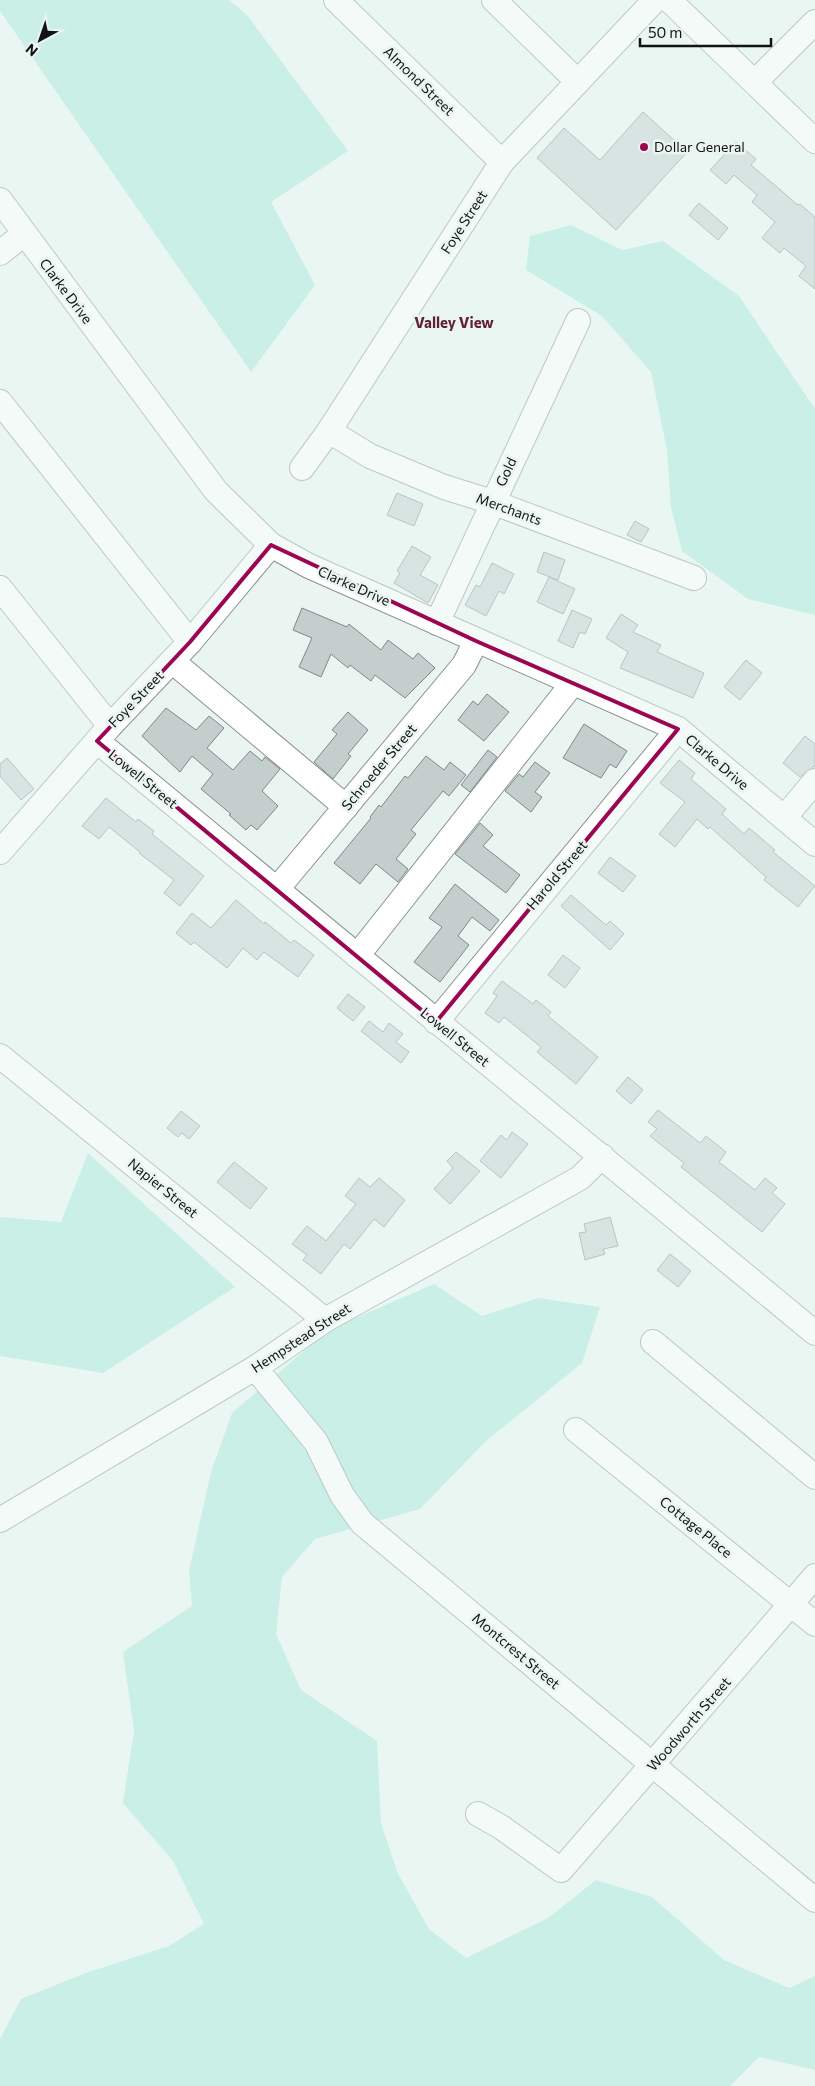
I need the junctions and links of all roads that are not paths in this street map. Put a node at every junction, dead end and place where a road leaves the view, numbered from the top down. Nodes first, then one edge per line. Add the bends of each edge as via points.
1 (336, 0) edge
2 (494, 0) edge
3 (655, 0) edge
4 (669, 0) edge
5 (815, 22) edge
6 (578, 82) junction
7 (755, 82) junction
8 (815, 141) edge
9 (502, 162) junction
10 (0, 200) edge
11 (24, 234) junction
12 (0, 253) edge
13 (578, 320) dead end
14 (0, 402) edge
15 (329, 431) junction
16 (302, 468) dead end
17 (492, 502) junction
18 (271, 544) junction
19 (694, 578) dead end
20 (0, 588) edge
21 (437, 623) junction
22 (476, 641) junction
23 (190, 642) junction
24 (172, 661) junction
25 (573, 683) junction
26 (678, 729) junction
27 (103, 733) junction
28 (815, 781) edge
29 (346, 807) junction
30 (784, 818) junction
31 (815, 844) edge
32 (0, 852) edge
33 (277, 889) junction
34 (357, 956) junction
35 (436, 1022) junction
36 (0, 1056) edge
37 (602, 1156) junction
38 (325, 1320) junction
39 (815, 1333) edge
40 (653, 1342) dead end
41 (255, 1368) junction
42 (576, 1430) dead end
43 (815, 1476) edge
44 (0, 1520) edge
45 (815, 1576) edge
46 (791, 1605) junction
47 (815, 1624) edge
48 (653, 1765) junction
49 (478, 1814) dead end
50 (815, 1900) edge

1 - 9 street, Almond Street
2 - 6 street
3 - 6 street, Foye Street
4 - 7 street
5 - 7 street
6 - 9 street, Foye Street
7 - 8 street
9 - 15 street, Foye Street
10 - 11 street, Clarke Drive
11 - 12 street
11 - 18 street, Clarke Drive via 216,491
13 - 17 street, Gold
14 - 23 street
15 - 16 street, Foye Street
15 - 17 street, Merchants via 370,456 444,487
17 - 19 street, Merchants
17 - 21 street, Gold
18 - 21 street, Clarke Drive via 309,566
18 - 23 street, Foye Street
20 - 27 street, Lowell Street
21 - 22 street, Clarke Drive
22 - 25 street, Clarke Drive
22 - 29 street, Schroeder Street via 464,665
23 - 24 street, Foye Street
24 - 27 street, Foye Street
24 - 29 street
25 - 26 street, Clarke Drive
25 - 34 street
26 - 30 street, Clarke Drive
26 - 35 street, Harold Street
27 - 32 street, Foye Street
27 - 33 street, Lowell Street
28 - 30 street
29 - 33 street, Schroeder Street
30 - 31 street, Clarke Drive
33 - 34 street, Lowell Street
34 - 35 street, Lowell Street
35 - 37 street, Lowell Street
36 - 38 street, Napier Street
37 - 38 street, Hempstead Street via 580,1178
37 - 39 street, Lowell Street
38 - 41 street, Hempstead Street
40 - 43 street
41 - 44 street, Hempstead Street
41 - 48 street, Montcrest Street via 316,1442 342,1495 362,1523
42 - 46 street, Cottage Place
45 - 46 street, Woodworth Street
46 - 47 street, Cottage Place
46 - 48 street, Woodworth Street
48 - 49 street, Woodworth Street via 561,1870
48 - 50 street, Montcrest Street

